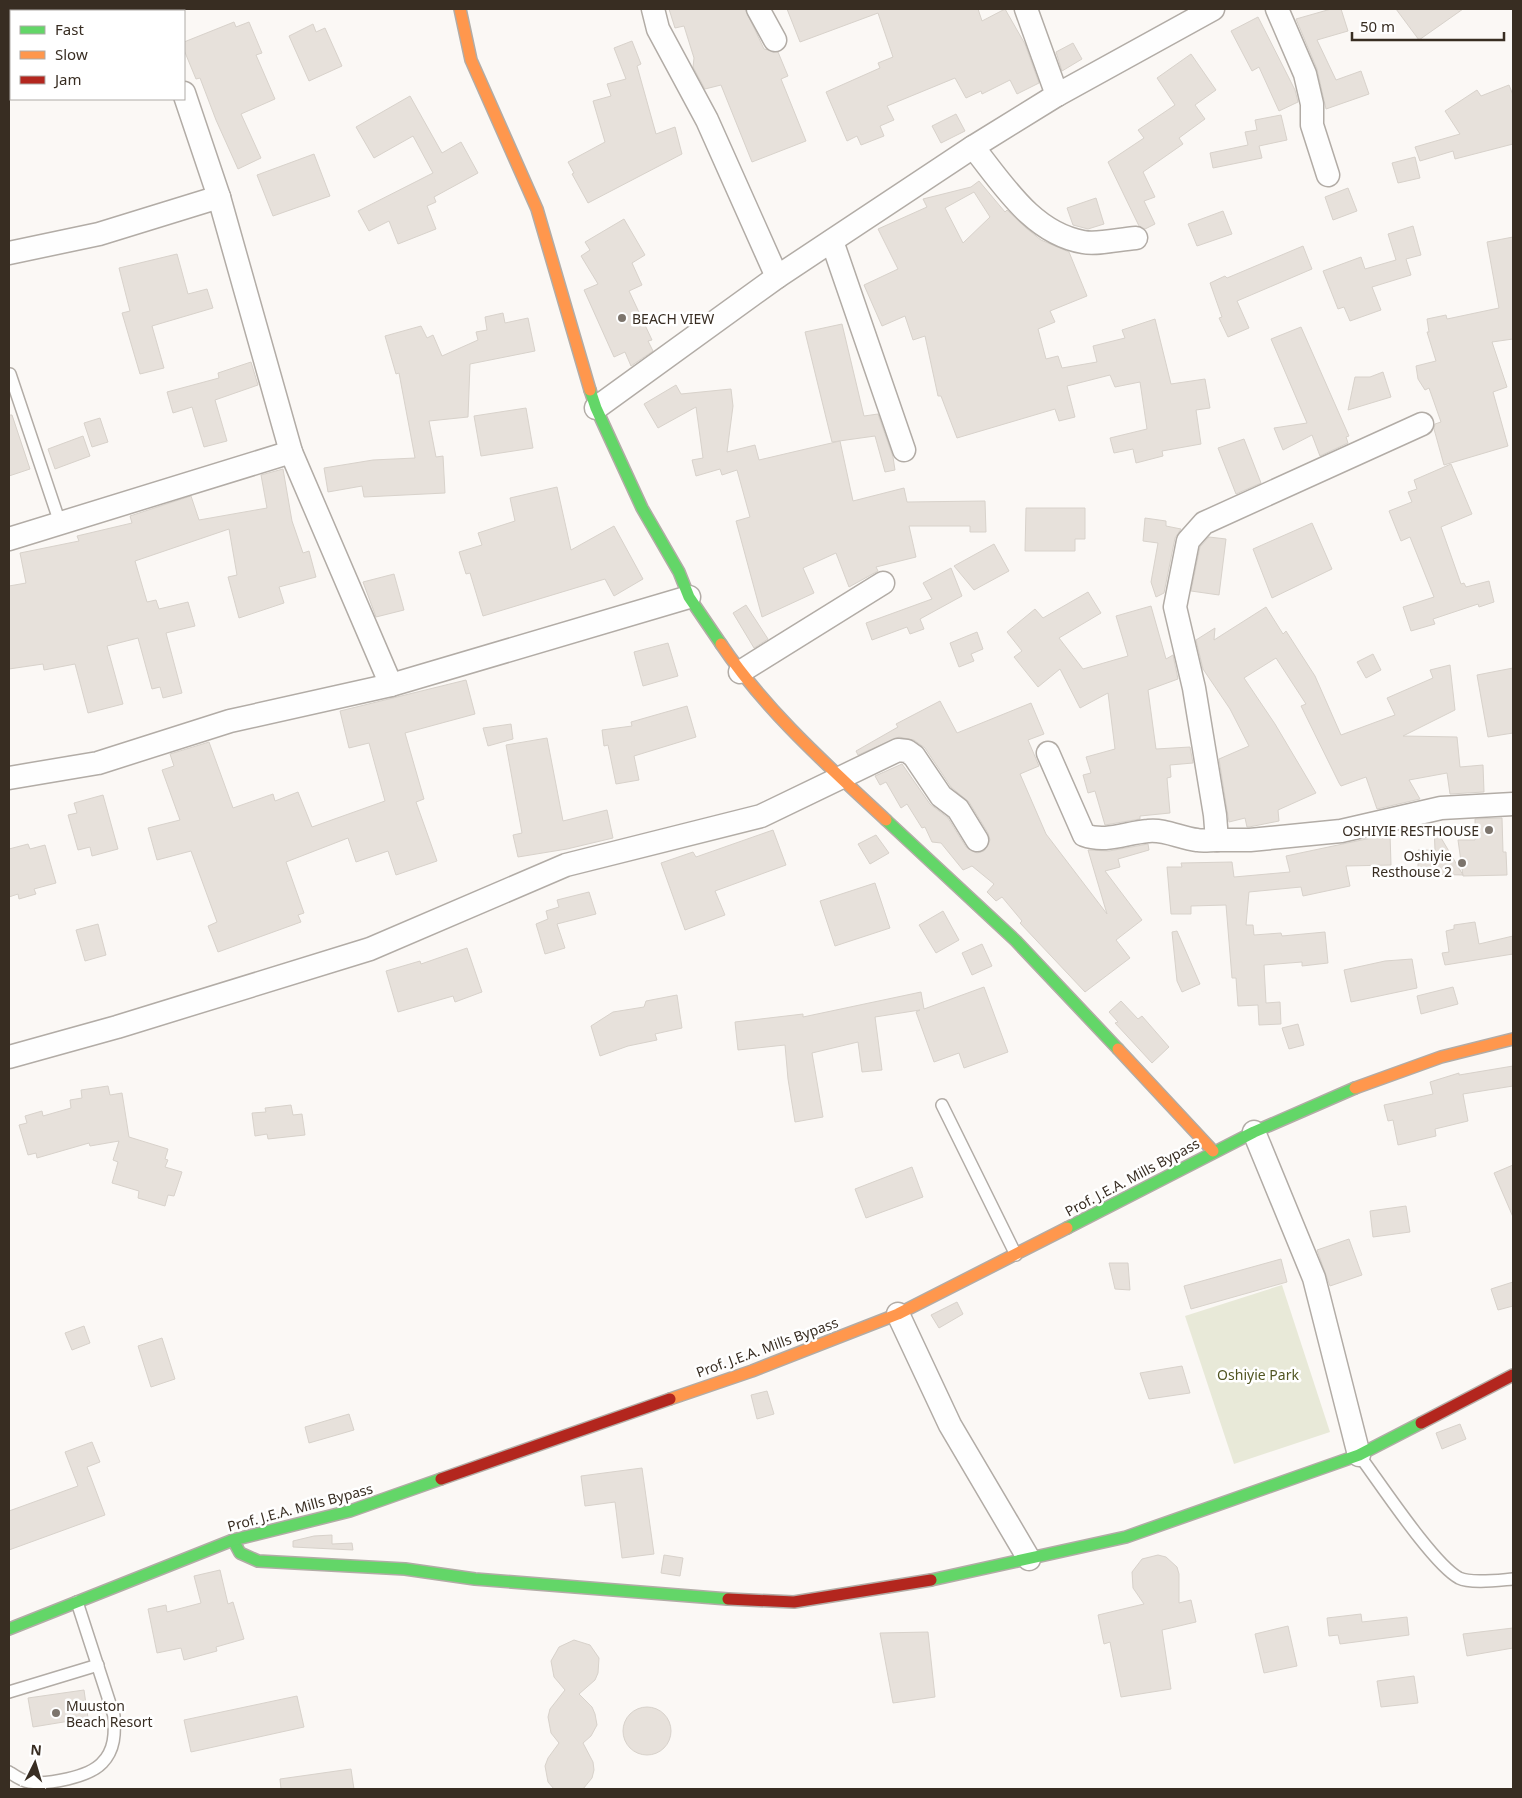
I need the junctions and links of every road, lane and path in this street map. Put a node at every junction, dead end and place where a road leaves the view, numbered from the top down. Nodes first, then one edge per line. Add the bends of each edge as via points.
1 (460, 9) edge
2 (654, 9) edge
3 (758, 9) edge
4 (1026, 9) edge
5 (1213, 9) edge
6 (1277, 9) edge
7 (775, 40) dead end
8 (1057, 95) junction
9 (185, 100) edge
10 (973, 147) junction
11 (1328, 175) dead end
12 (219, 197) junction
13 (1136, 238) dead end
14 (832, 241) junction
15 (9, 253) edge
16 (777, 277) junction
17 (10, 374) edge
18 (596, 408) junction
19 (1422, 424) dead end
20 (904, 450) dead end
21 (291, 452) junction
22 (60, 523) junction
23 (9, 540) edge
24 (883, 584) dead end
25 (689, 597) junction
26 (740, 672) junction
27 (391, 685) junction
28 (1048, 753) dead end
29 (840, 777) junction
30 (9, 778) edge
31 (1513, 804) edge
32 (977, 840) dead end
33 (1217, 840) junction
34 (1513, 1040) edge
35 (9, 1057) edge
36 (942, 1105) dead end
37 (1254, 1132) junction
38 (1213, 1152) junction
39 (1016, 1255) junction
40 (898, 1314) junction
41 (1513, 1375) edge
42 (1359, 1455) junction
43 (233, 1540) junction
44 (1029, 1559) junction
45 (1513, 1579) edge
46 (77, 1601) junction
47 (9, 1629) edge
48 (98, 1665) junction
49 (9, 1692) edge
50 (9, 1772) edge

1 - 18 street via 471,60 536,209
2 - 16 street via 662,36 707,120
3 - 7 street
4 - 8 street
5 - 8 street
6 - 11 street via 1305,74 1312,104 1312,125
8 - 10 street
9 - 12 street
10 - 13 street via 1031,217 1060,236 1085,243
10 - 14 street
12 - 15 street via 99,234
12 - 21 street
14 - 16 street
14 - 20 street
16 - 18 street
17 - 22 lane
18 - 25 street via 642,508 679,572
19 - 33 street via 1204,523 1188,540 1175,607 1194,688
21 - 22 street
21 - 27 street
22 - 23 street
24 - 26 street
25 - 26 street
25 - 27 street
26 - 29 street via 800,740
27 - 30 street via 230,721 98,763
28 - 33 street via 1084,835 1106,839 1162,831 1197,840
29 - 32 street via 898,750 907,751 914,756 941,796 958,809
29 - 35 street via 761,816 566,865 370,949
29 - 38 street via 1016,941
31 - 33 street via 1441,808 1341,831
34 - 37 street, Prof. J.E.A. Mills Bypass via 1441,1057 1372,1081
36 - 39 lane
37 - 38 street, Prof. J.E.A. Mills Bypass
37 - 42 street via 1314,1278
38 - 39 street, Prof. J.E.A. Mills Bypass
39 - 40 street, Prof. J.E.A. Mills Bypass
40 - 43 street, Prof. J.E.A. Mills Bypass via 752,1371 350,1511
40 - 44 street via 950,1425
41 - 42 street
42 - 44 street via 1126,1537
42 - 45 lane via 1436,1557 1460,1579
43 - 44 street via 240,1553 258,1561 405,1569 474,1579 662,1596 794,1602 858,1593
43 - 46 street, Prof. J.E.A. Mills Bypass
46 - 47 street, Prof. J.E.A. Mills Bypass
46 - 48 lane
48 - 49 lane
48 - 50 lane via 114,1716 115,1735 112,1749 102,1764 86,1774 50,1782 29,1782

